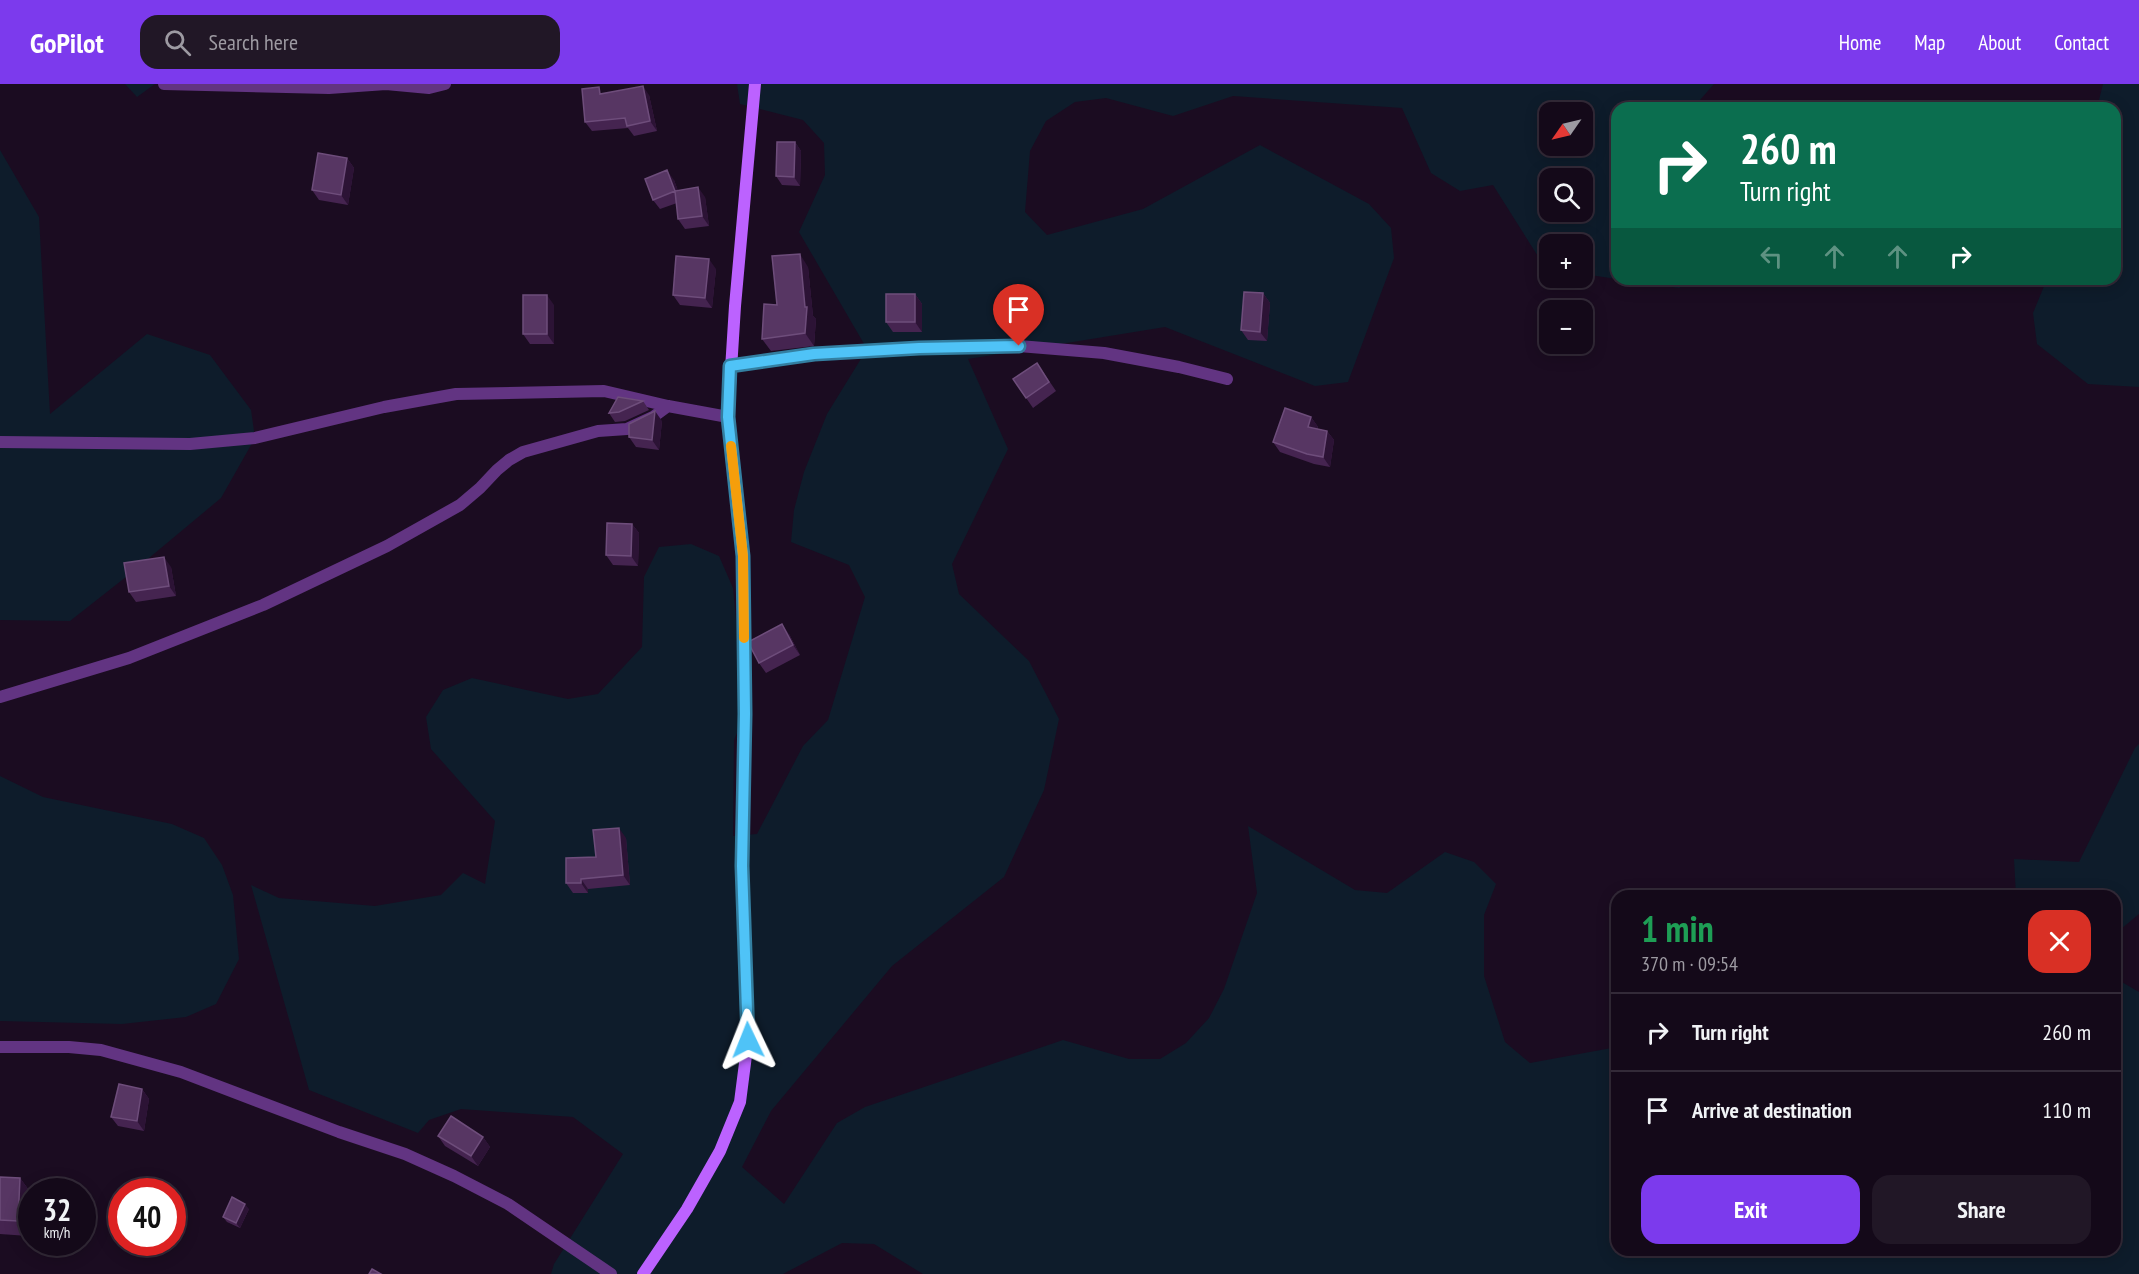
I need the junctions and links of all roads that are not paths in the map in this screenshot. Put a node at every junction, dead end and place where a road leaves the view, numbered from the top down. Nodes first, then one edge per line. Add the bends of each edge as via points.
1 (164, 84) edge
2 (445, 84) edge
3 (755, 84) edge
4 (730, 366) junction
5 (1227, 379) dead end
6 (668, 406) junction
7 (728, 417) junction
8 (0, 442) edge
9 (0, 697) edge
10 (0, 1047) edge
11 (611, 1274) edge
12 (643, 1274) edge

1 - 2 street via 329,88 386,84 429,88
3 - 4 street
4 - 5 street via 814,354 1019,346 1104,353
4 - 7 street
6 - 7 street
6 - 8 street via 604,391 456,394 244,439 190,444
6 - 9 street via 627,429 598,431 509,460 460,505 387,546 263,605 129,658
7 - 12 street via 743,556 742,866 748,1040 740,1102 720,1151
10 - 11 street via 101,1050 181,1072 405,1154 508,1204

